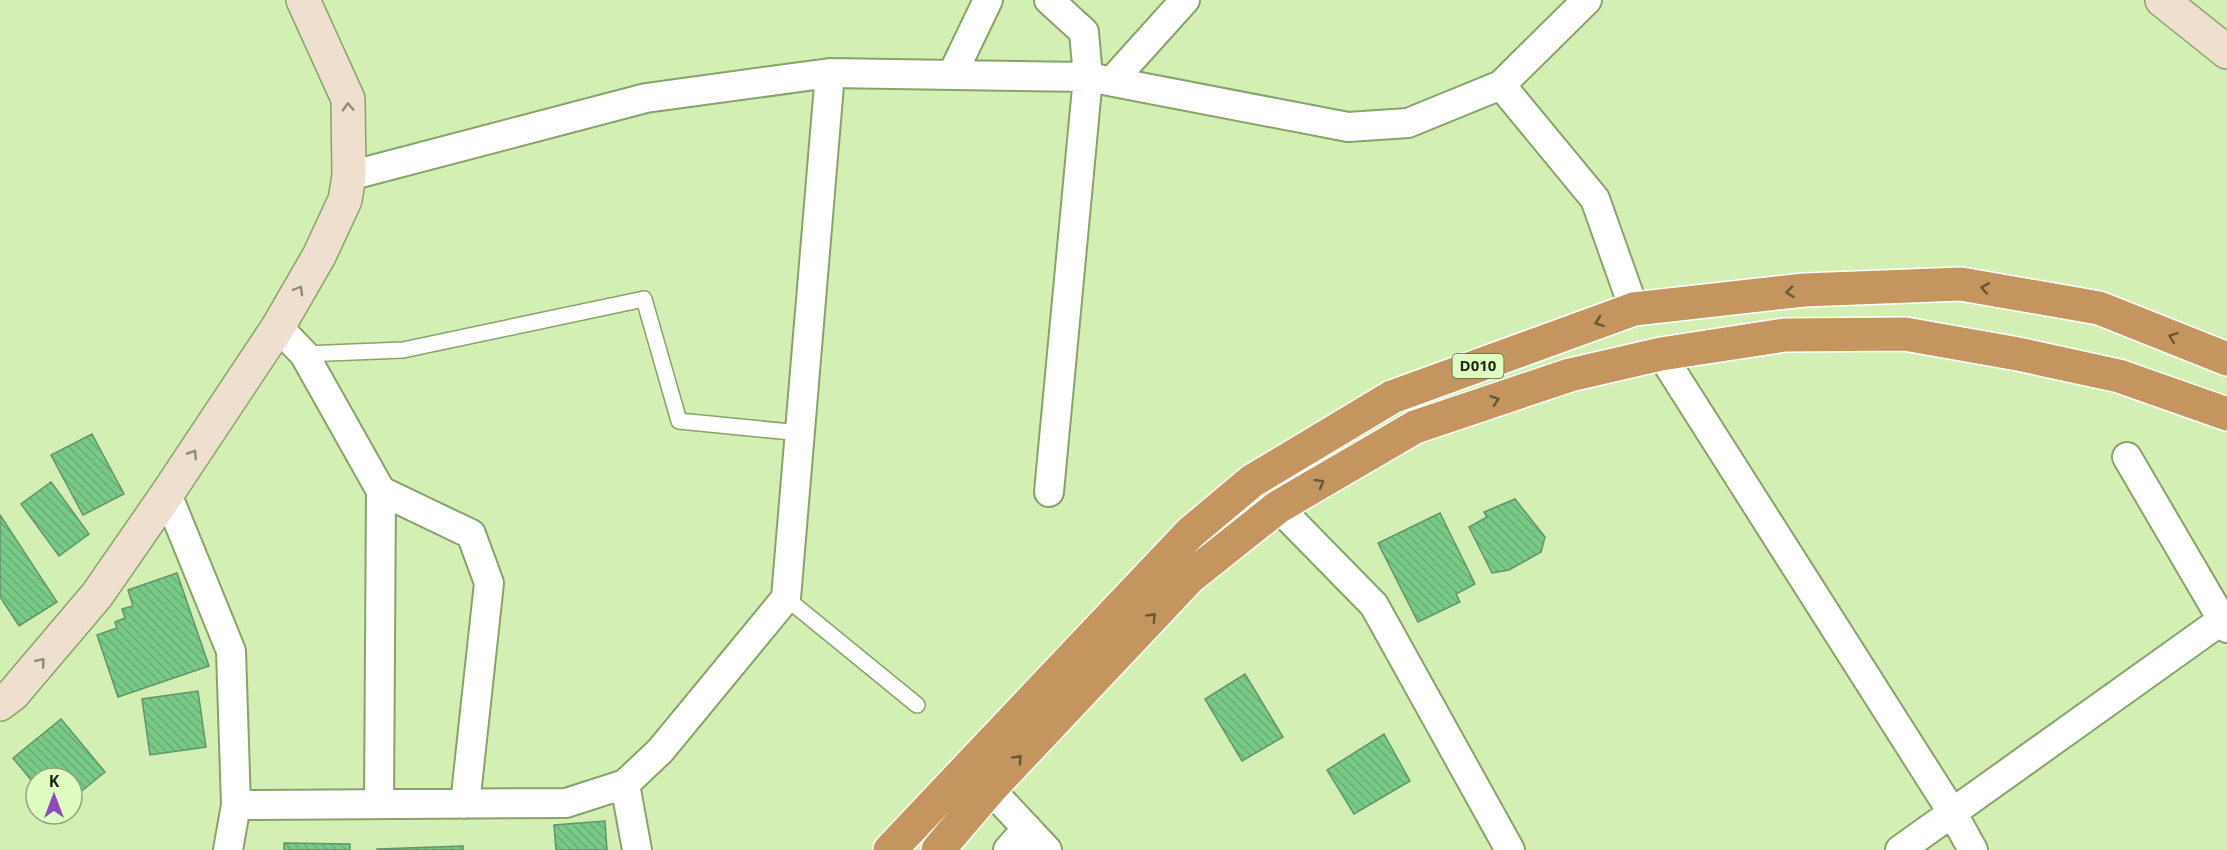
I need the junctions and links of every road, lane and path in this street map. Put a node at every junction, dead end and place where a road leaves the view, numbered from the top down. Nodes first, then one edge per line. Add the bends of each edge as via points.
1 (305, 0) edge
2 (988, 0) edge
3 (1049, 0) edge
4 (1185, 0) edge
5 (1587, 0) edge
6 (2162, 0) edge
7 (2227, 52) edge
8 (830, 73) junction
9 (952, 75) junction
10 (1100, 79) junction
11 (1501, 85) junction
12 (349, 176) junction
13 (1634, 309) junction
14 (278, 327) junction
15 (304, 354) junction
16 (1661, 354) junction
17 (2227, 358) edge
18 (2227, 414) edge
19 (801, 433) junction
20 (2127, 458) dead end
21 (381, 491) junction
22 (1050, 492) dead end
23 (167, 494) junction
24 (1278, 507) junction
25 (786, 598) junction
26 (2224, 624) edge
27 (0, 704) edge
28 (917, 705) dead end
29 (625, 784) junction
30 (990, 789) junction
31 (379, 804) junction
32 (465, 804) junction
33 (236, 805) junction
34 (1952, 812) junction
35 (1027, 828) junction
36 (228, 850) edge
37 (637, 850) edge
38 (890, 850) edge
39 (938, 850) edge
40 (1008, 850) edge
41 (1047, 850) edge
42 (1510, 850) edge
43 (1900, 850) edge
44 (1973, 850) edge

12 -> 1 street via 348,99
2 - 9 street
3 - 10 street via 1084,32
4 - 10 street
5 - 11 street
6 - 7 street
8 - 9 street
8 - 12 street via 646,98
8 - 19 street
9 - 10 street
10 - 11 street via 1348,127 1408,123
10 - 22 street
11 - 13 street via 1595,199
14 -> 12 street via 345,200
17 -> 13 highway, D010 via 2099,308 1961,284 1804,290
13 -> 38 highway, D010 via 1392,397 1252,481 1190,533
14 - 15 street
23 -> 14 street
15 - 19 lane via 403,350 644,299 679,421
15 - 21 street
16 - 18 highway, D010 via 1785,335 1905,334 2119,376
24 -> 16 highway, D010 via 1415,427 1570,375
16 - 34 street
19 - 25 street
20 - 26 street
21 - 31 street
21 - 32 street via 471,534 489,584
27 -> 23 street via 13,694 97,595
23 - 33 street via 231,651
30 -> 24 highway, D010 via 1190,577
24 - 42 street via 1374,605
25 - 28 lane
25 - 29 street via 660,751
26 - 34 street
29 - 32 street via 566,803
29 - 37 street
30 - 35 street
30 - 39 highway, D010
31 - 32 street
31 - 33 street
33 - 36 street
34 - 43 street
34 - 44 street
35 - 40 street
35 - 41 street

